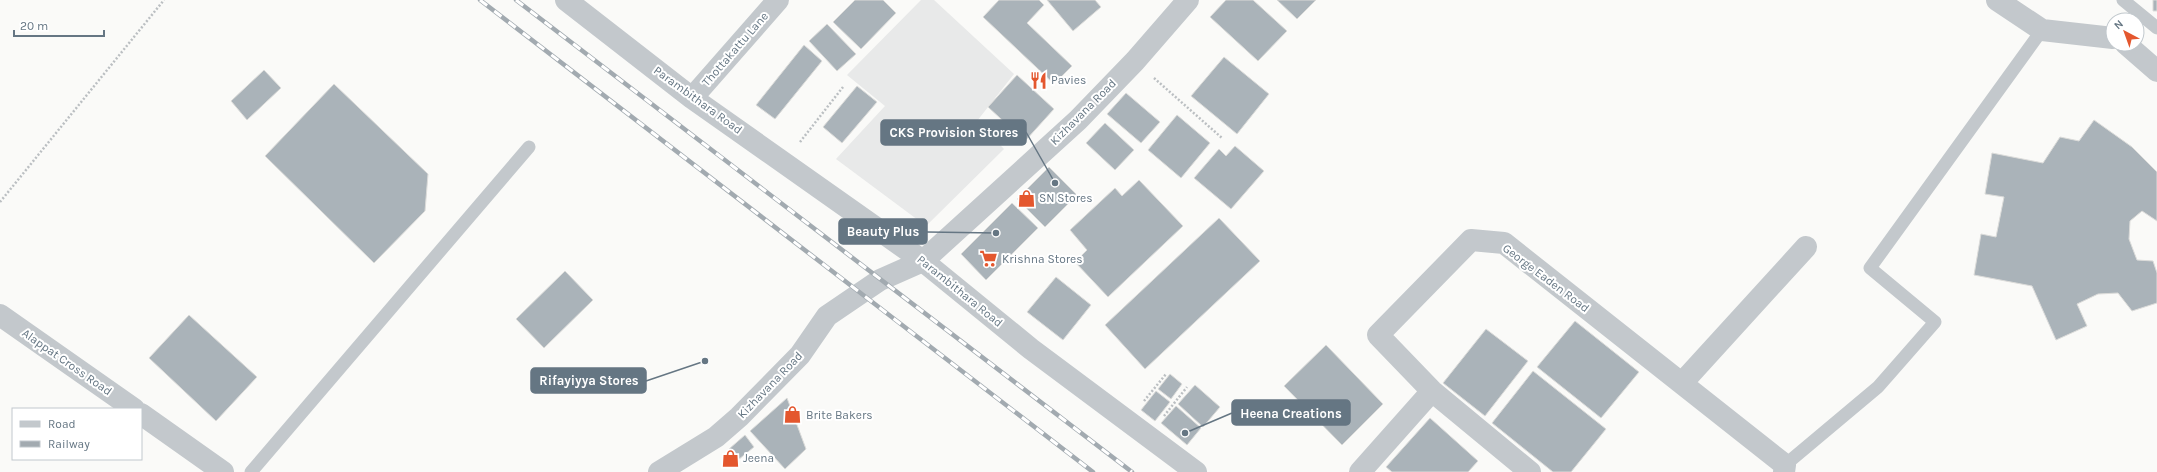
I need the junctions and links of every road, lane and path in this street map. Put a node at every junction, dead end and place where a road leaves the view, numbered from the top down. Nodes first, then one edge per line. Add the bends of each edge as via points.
1 (164, 0) edge
2 (566, 0) edge
3 (778, 0) edge
4 (1188, 0) edge
5 (1997, 0) edge
6 (2123, 0) edge
7 (2157, 28) edge
8 (2042, 30) junction
9 (2105, 37) edge
10 (2135, 52) edge
11 (1134, 61) junction
12 (2157, 71) edge
13 (843, 87) dead end
14 (692, 98) junction
15 (1222, 138) dead end
16 (529, 147) dead end
17 (784, 163) junction
18 (0, 202) edge
19 (1806, 247) dead end
20 (923, 260) junction
21 (0, 315) edge
22 (1166, 374) dead end
23 (1682, 383) junction
24 (1187, 387) dead end
25 (1432, 390) junction
26 (133, 408) edge
27 (142, 415) edge
28 (1128, 421) junction
29 (1148, 436) junction
30 (1784, 469) edge
31 (223, 472) edge
32 (252, 472) edge
33 (659, 472) edge
34 (1196, 472) edge
35 (1360, 472) edge
36 (1530, 472) edge

1 - 18 path
2 - 14 street, Parambithara Road
3 - 14 street, Thottakattu Lane
4 - 11 street, Kizhavana Road
5 - 8 street
6 - 7 lane
8 - 9 street
8 - 30 lane via 1870,268 1935,322 1878,387
10 - 12 street
11 - 15 path
11 - 20 street, Kizhavana Road via 1078,120
13 - 17 path
14 - 17 street, Parambithara Road
16 - 32 lane
17 - 20 street, Parambithara Road
19 - 23 street
20 - 28 street, Parambithara Road via 1031,349
20 - 33 street, Kizhavana Road via 880,280 827,316 800,355 739,417 716,437
21 - 26 street, Alappat Cross Road
22 - 28 path
23 - 25 street, George Eaden Road via 1504,243 1471,240 1378,336
23 - 30 street, George Eaden Road
24 - 29 path
25 - 35 street
25 - 36 street
27 - 31 street
28 - 29 street, Parambithara Road
29 - 34 street, Parambithara Road

